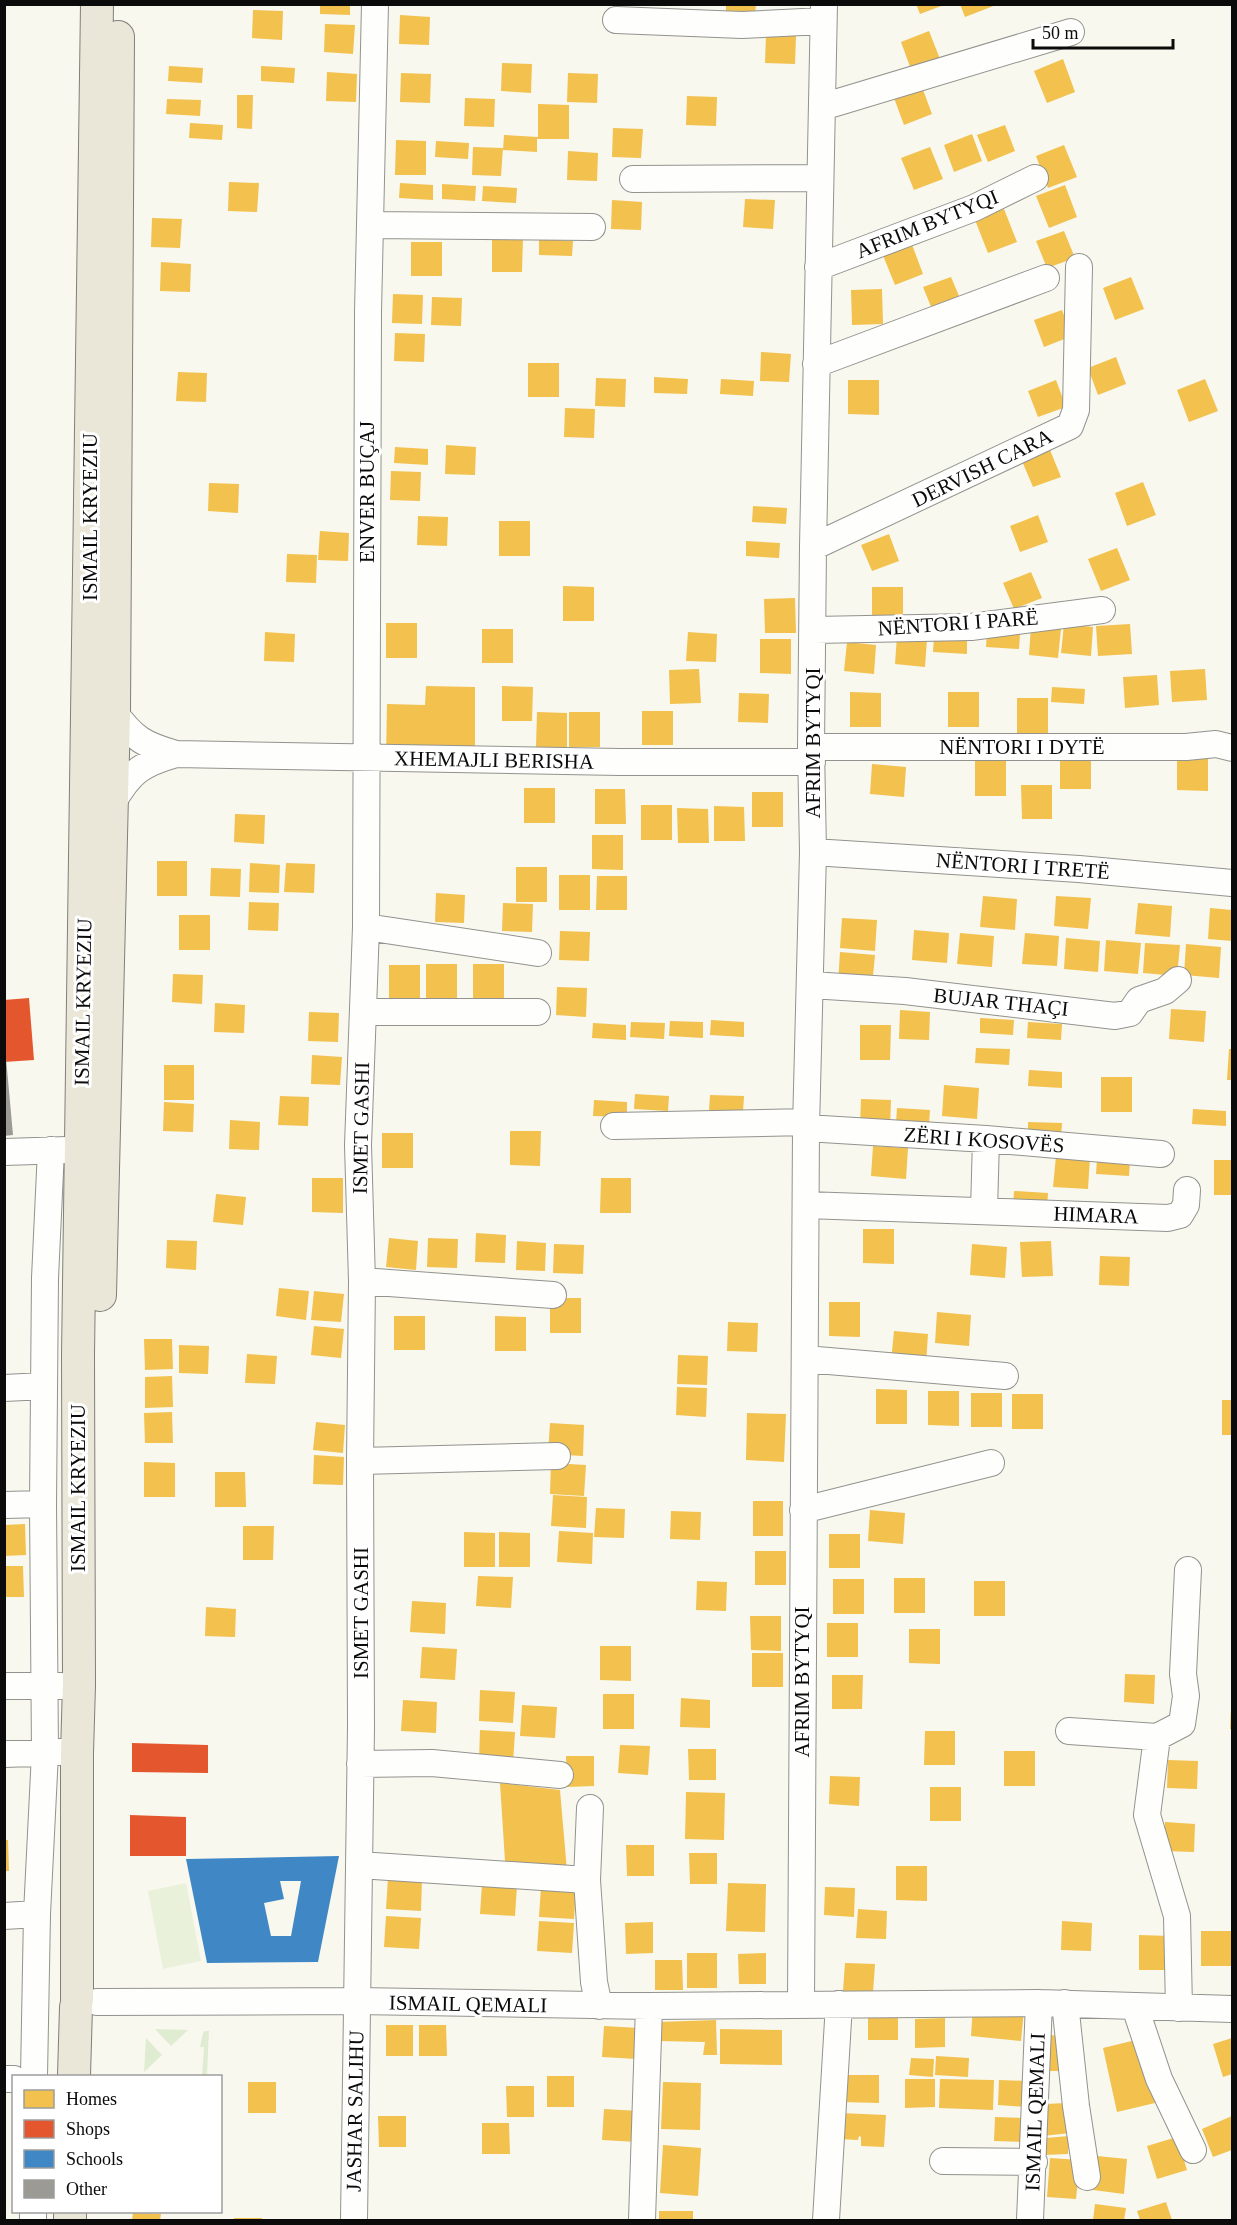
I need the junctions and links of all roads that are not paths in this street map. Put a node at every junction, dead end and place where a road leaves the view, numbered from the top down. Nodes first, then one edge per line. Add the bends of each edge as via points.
1 (97, 4) edge
2 (118, 4) edge
3 (375, 4) edge
4 (824, 13) edge
5 (616, 20) dead end
6 (1071, 32) dead end
7 (822, 107) junction
8 (820, 178) junction
9 (1035, 178) dead end
10 (633, 179) dead end
11 (370, 225) junction
12 (591, 227) dead end
13 (818, 267) junction
14 (1079, 267) dead end
15 (1046, 278) dead end
16 (816, 364) junction
17 (813, 547) junction
18 (1102, 610) dead end
19 (814, 630) junction
20 (114, 712) junction
21 (1233, 748) edge
22 (176, 754) junction
23 (811, 754) junction
24 (367, 759) junction
25 (112, 804) junction
26 (813, 852) junction
27 (1233, 882) edge
28 (366, 927) junction
29 (538, 953) dead end
30 (1178, 980) dead end
31 (811, 985) junction
32 (363, 1012) junction
33 (537, 1012) dead end
34 (807, 1125) junction
35 (614, 1126) dead end
36 (986, 1139) junction
37 (79, 1150) junction
38 (4, 1152) edge
39 (1161, 1154) dead end
40 (1186, 1190) dead end
41 (806, 1205) junction
42 (984, 1211) junction
43 (362, 1281) junction
44 (553, 1295) dead end
45 (805, 1359) junction
46 (1005, 1376) dead end
47 (44, 1386) junction
48 (4, 1388) edge
49 (557, 1456) dead end
50 (360, 1461) junction
51 (991, 1463) dead end
52 (43, 1504) junction
53 (4, 1505) edge
54 (803, 1510) junction
55 (1188, 1570) dead end
56 (4, 1686) edge
57 (44, 1686) junction
58 (79, 1686) junction
59 (1069, 1731) dead end
60 (1157, 1737) junction
61 (45, 1753) junction
62 (77, 1753) junction
63 (4, 1754) edge
64 (360, 1764) junction
65 (560, 1775) dead end
66 (590, 1808) dead end
67 (359, 1865) junction
68 (587, 1880) junction
69 (37, 1914) junction
70 (4, 1916) edge
71 (357, 2001) junction
72 (1039, 2003) junction
73 (1065, 2003) junction
74 (88, 2004) junction
75 (801, 2004) junction
76 (838, 2004) junction
77 (599, 2006) junction
78 (650, 2006) junction
79 (1135, 2007) junction
80 (1179, 2008) junction
81 (1233, 2009) edge
82 (34, 2075) edge
83 (74, 2075) edge
84 (93, 2075) edge
85 (1193, 2150) dead end
86 (943, 2161) dead end
87 (1034, 2162) junction
88 (1087, 2177) dead end
89 (354, 2220) edge
90 (642, 2220) edge
91 (826, 2220) edge
92 (1030, 2220) edge

1 - 37 main road, ISMAIL KRYEZIU
2 - 20 main road, ISMAIL KRYEZIU
3 - 11 street, ENVER BUÇAJ
4 - 5 street via 742,25
4 - 7 street, AFRIM BYTYQI
6 - 7 street
7 - 8 street, AFRIM BYTYQI
8 - 10 street
8 - 13 street, AFRIM BYTYQI
9 - 13 street, AFRIM BYTYQI via 974,208
11 - 12 street
11 - 24 street, ENVER BUÇAJ
13 - 16 street, AFRIM BYTYQI
14 - 17 street, DERVISH CARA via 1076,410 1070,426
15 - 16 street
16 - 17 street, AFRIM BYTYQI
17 - 19 street, AFRIM BYTYQI
18 - 19 street, NËNTORI I PARË via 971,627
19 - 23 street, AFRIM BYTYQI
20 - 22 street, XHEMAJLI BERISHA via 128,731 153,747
20 - 25 main road, ISMAIL KRYEZIU
21 - 23 street, NËNTORI I DYTË via 1216,744
22 - 24 street, XHEMAJLI BERISHA
22 - 25 street, XHEMAJLI BERISHA via 153,760 138,770 124,783
23 - 24 street, XHEMAJLI BERISHA via 620,762
23 - 26 street, AFRIM BYTYQI
24 - 28 street, ISMET GASHI
25 - 37 main road, ISMAIL KRYEZIU
26 - 27 street, NËNTORI I TRETË
26 - 31 street, AFRIM BYTYQI
28 - 29 street
28 - 32 street, ISMET GASHI
30 - 31 street, BUJAR THAÇI via 1165,991 1139,1000 1130,1012 1115,1016 935,994
31 - 34 street, AFRIM BYTYQI
32 - 33 street
32 - 43 street, ISMET GASHI via 358,1145
34 - 35 street
34 - 36 street, ZËRI I KOSOVËS
34 - 41 street, AFRIM BYTYQI
36 - 39 street, ZËRI I KOSOVËS
36 - 42 street
37 - 38 street
37 - 47 street via 45,1278
37 - 58 main road, ISMAIL KRYEZIU
37 - 74 main road, ISMAIL KRYEZIU via 98,1451 99,1732
40 - 42 street, HIMARA via 1186,1205 1180,1215 1168,1218
41 - 42 street, HIMARA
41 - 45 street, AFRIM BYTYQI
43 - 44 street
43 - 50 street, ISMET GASHI
45 - 46 street
45 - 54 street, AFRIM BYTYQI
47 - 48 street
47 - 52 street
49 - 50 street
50 - 64 street, ISMET GASHI
51 - 54 street
52 - 53 street
52 - 57 street
54 - 75 street, AFRIM BYTYQI
55 - 60 street via 1182,1724
56 - 57 street
57 - 58 street
57 - 61 street
58 - 62 main road, ISMAIL KRYEZIU
59 - 60 street
60 - 80 street via 1147,1815 1177,1916
61 - 62 street
61 - 63 street
61 - 69 street
62 - 74 main road, ISMAIL KRYEZIU
64 - 65 street via 432,1763
64 - 67 street, ISMET GASHI
66 - 68 street
67 - 68 street
67 - 71 street, ISMET GASHI
68 - 77 street
69 - 70 street
69 - 82 street
71 - 74 street, ISMAIL QEMALI
71 - 77 street, ISMAIL QEMALI
71 - 89 street, JASHAR SALIHU
72 - 73 street, ISMAIL QEMALI
72 - 76 street, ISMAIL QEMALI
72 - 87 street, ISMAIL QEMALI
73 - 79 street, ISMAIL QEMALI
73 - 88 street
74 - 83 main road, ISMAIL KRYEZIU
74 - 84 main road, ISMAIL KRYEZIU
75 - 76 street, ISMAIL QEMALI
75 - 78 street, ISMAIL QEMALI
76 - 91 street
77 - 78 street, ISMAIL QEMALI
78 - 90 street
79 - 80 street, ISMAIL QEMALI
79 - 85 street via 1159,2079
80 - 81 street, ISMAIL QEMALI
86 - 87 street
87 - 92 street, ISMAIL QEMALI

